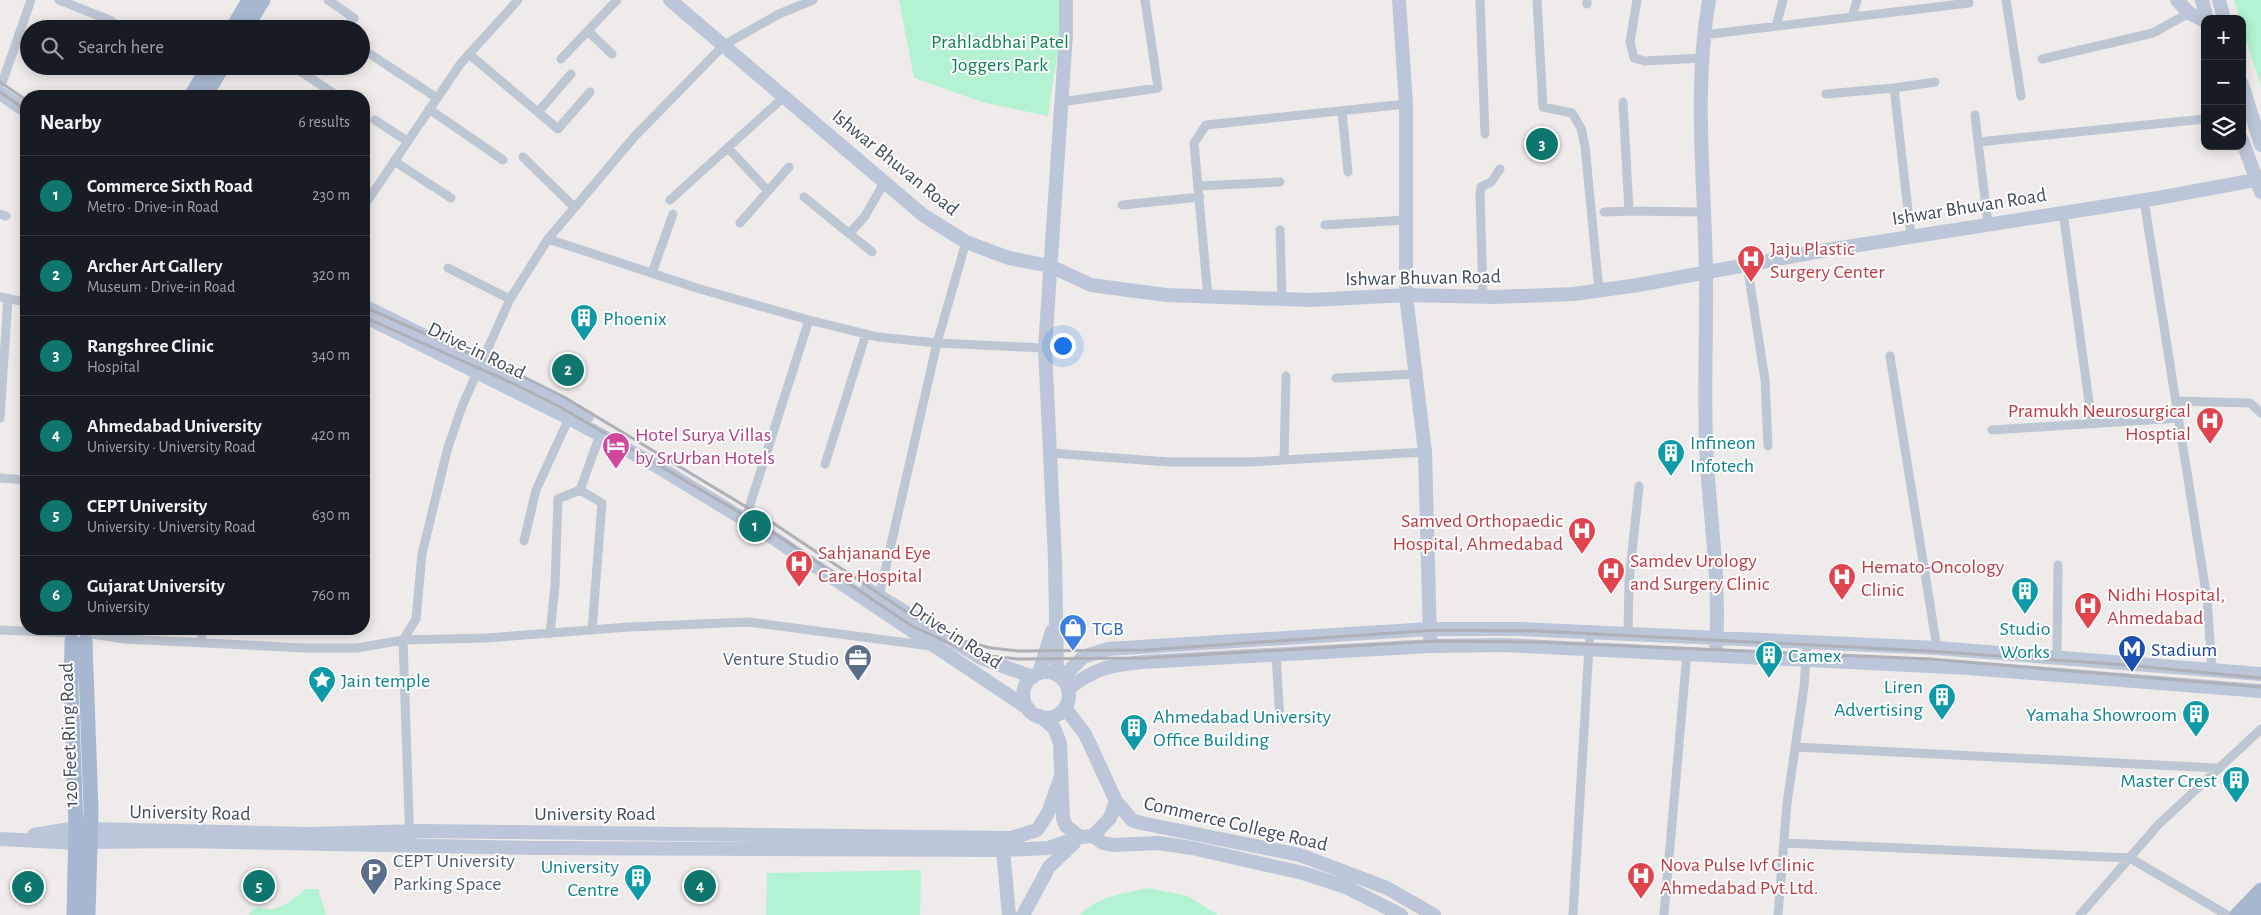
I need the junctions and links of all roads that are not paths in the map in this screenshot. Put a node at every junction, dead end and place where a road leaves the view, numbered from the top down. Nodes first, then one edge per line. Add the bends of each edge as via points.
1 (31, 0) edge
2 (59, 0) edge
3 (249, 0) edge
4 (262, 0) edge
5 (328, 0) edge
6 (518, 0) edge
7 (618, 0) edge
8 (670, 0) edge
9 (813, 0) edge
10 (1066, 0) edge
11 (1145, 0) edge
12 (1399, 0) edge
13 (1480, 0) edge
14 (1537, 0) edge
15 (1637, 0) edge
16 (1710, 0) edge
17 (1782, 0) edge
18 (1857, 0) edge
19 (1968, 0) edge
20 (2006, 0) edge
21 (2177, 0) edge
22 (2202, 0) edge
23 (2218, 0) edge
24 (2189, 13) junction
25 (2205, 15) edge
26 (2223, 15) edge
27 (1852, 17) junction
28 (2201, 18) edge
29 (24, 20) edge
30 (109, 20) edge
31 (237, 20) edge
32 (250, 20) edge
33 (353, 20) edge
34 (1776, 26) junction
35 (20, 31) edge
36 (589, 32) junction
37 (1703, 35) junction
38 (724, 45) junction
39 (370, 54) edge
40 (469, 54) junction
41 (612, 54) dead end
42 (1702, 58) junction
43 (560, 59) dead end
44 (2042, 60) dead end
45 (571, 74) dead end
46 (204, 75) edge
47 (218, 75) edge
48 (306, 75) edge
49 (1935, 82) dead end
50 (1, 85) edge
51 (1894, 88) junction
52 (195, 90) edge
53 (209, 90) edge
54 (329, 90) edge
55 (590, 92) dead end
56 (1826, 94) dead end
57 (20, 96) edge
58 (785, 96) junction
59 (2020, 96) dead end
60 (2246, 97) edge
61 (437, 98) junction
62 (1061, 102) junction
63 (1623, 102) dead end
64 (1406, 104) junction
65 (20, 105) edge
66 (429, 109) junction
67 (1342, 111) junction
68 (538, 112) junction
69 (1975, 115) dead end
70 (2201, 118) edge
71 (375, 120) dead end
72 (1485, 134) dead end
73 (407, 141) junction
74 (1978, 142) junction
75 (2261, 145) edge
76 (728, 148) junction
77 (2246, 150) edge
78 (523, 157) dead end
79 (503, 160) dead end
80 (394, 161) junction
81 (789, 167) dead end
82 (1500, 169) dead end
83 (1348, 172) dead end
84 (885, 181) junction
85 (1280, 182) dead end
86 (2260, 184) edge
87 (1198, 186) junction
88 (768, 191) junction
89 (370, 196) edge
90 (804, 197) dead end
91 (1200, 197) junction
92 (451, 198) dead end
93 (670, 200) dead end
94 (2144, 200) junction
95 (1122, 205) dead end
96 (574, 207) junction
97 (1629, 211) junction
98 (1604, 212) dead end
99 (1702, 212) junction
100 (2063, 212) junction
101 (674, 214) dead end
102 (1406, 220) junction
103 (740, 223) dead end
104 (1988, 224) junction
105 (1325, 226) dead end
106 (1280, 230) dead end
107 (850, 233) junction
108 (1911, 236) junction
109 (548, 239) junction
110 (966, 242) junction
111 (872, 252) dead end
112 (1747, 264) junction
113 (1050, 266) junction
114 (448, 268) dead end
115 (652, 274) junction
116 (1706, 274) junction
117 (1598, 291) junction
118 (1406, 295) junction
119 (1483, 296) junction
120 (1208, 297) junction
121 (4, 298) edge
122 (510, 299) junction
123 (1282, 299) junction
124 (20, 301) edge
125 (370, 309) edge
126 (370, 319) edge
127 (809, 320) junction
128 (866, 334) junction
129 (937, 343) junction
130 (1045, 348) junction
131 (1890, 356) dead end
132 (479, 367) junction
133 (1416, 374) junction
134 (1286, 376) dead end
135 (1336, 378) dead end
136 (2176, 401) junction
137 (2261, 414) edge
138 (0, 418) edge
139 (569, 418) junction
140 (2179, 418) junction
141 (2092, 424) junction
142 (1992, 430) dead end
143 (600, 435) junction
144 (1768, 446) dead end
145 (1425, 452) junction
146 (1051, 453) junction
147 (1284, 460) junction
148 (824, 464) dead end
149 (0, 478) edge
150 (20, 480) edge
151 (1639, 486) dead end
152 (580, 490) junction
153 (748, 510) junction
154 (524, 541) dead end
155 (2058, 564) dead end
156 (880, 597) junction
157 (1056, 618) junction
158 (1430, 629) junction
159 (0, 630) edge
160 (592, 630) junction
161 (1590, 630) junction
162 (20, 631) edge
163 (1628, 633) junction
164 (550, 634) junction
165 (78, 635) edge
166 (78, 635) edge
167 (87, 635) edge
168 (202, 635) edge
169 (1717, 637) junction
170 (403, 640) junction
171 (1807, 642) junction
172 (201, 643) junction
173 (1431, 646) junction
174 (937, 647) junction
175 (1937, 648) junction
176 (1588, 649) junction
177 (1687, 653) junction
178 (1715, 654) junction
179 (1276, 656) junction
180 (2057, 656) junction
181 (1806, 658) junction
182 (2107, 661) junction
183 (2212, 670) junction
184 (2261, 674) edge
185 (1036, 675) junction
186 (2106, 679) junction
187 (1062, 681) junction
188 (2261, 691) edge
189 (1064, 708) junction
190 (1034, 713) junction
191 (1280, 720) dead end
192 (2261, 729) edge
193 (1795, 747) junction
194 (2218, 768) junction
195 (1061, 776) junction
196 (1116, 801) junction
197 (91, 835) junction
198 (76, 836) junction
199 (1086, 837) junction
200 (410, 838) junction
201 (4, 839) edge
202 (1784, 843) junction
203 (1004, 850) junction
204 (2130, 858) junction
205 (2261, 890) edge
206 (1427, 913) edge
207 (74, 915) edge
208 (88, 915) edge
209 (1009, 915) edge
210 (1023, 915) edge
211 (1401, 915) edge
212 (1573, 915) edge
213 (1664, 915) edge
214 (1778, 915) edge
215 (2080, 915) edge
216 (2227, 915) edge
217 (2237, 915) edge

1 - 29 street
2 - 30 street
3 - 31 main road
4 - 32 main road
5 - 33 street
6 - 40 street
7 - 36 street
8 - 38 street, Ishwar Bhuvan Road
9 - 38 street via 779,14
10 - 62 street
11 - 62 street via 1158,88
12 - 64 street
13 - 72 street
14 - 117 street via 1542,107 1572,113 1581,128
15 - 42 street via 1630,42 1634,58 1645,61
16 - 37 street
17 - 34 street
18 - 27 street
19 - 27 street via 1968,3
20 - 59 street
21 - 24 street
22 - 25 street
23 - 26 street
24 - 28 street
24 - 44 street via 2153,33
27 - 34 street
34 - 37 street
35 - 50 street
36 - 41 street
36 - 43 street
37 - 42 street
38 - 58 street, Ishwar Bhuvan Road
38 - 96 street via 635,136
39 - 61 street
40 - 61 street
40 - 68 street
42 - 99 street
45 - 68 street
46 - 52 main road
47 - 53 main road
48 - 54 street
49 - 51 street
50 - 57 street
50 - 65 street
51 - 56 street
51 - 108 street
55 - 68 street via 558,129
58 - 76 street
58 - 84 street, Ishwar Bhuvan Road
60 - 75 street
61 - 66 street
62 - 113 street
63 - 97 street
64 - 67 street
64 - 102 street
66 - 73 street
66 - 79 street
67 - 83 street
67 - 87 street via 1206,125 1194,143
69 - 74 street
70 - 74 street
71 - 73 street
73 - 80 street
74 - 104 street
76 - 88 street
76 - 93 street
77 - 86 street
78 - 96 street
80 - 89 street
80 - 92 street
81 - 88 street
82 - 119 street via 1480,193
84 - 107 street via 865,216
84 - 110 street, Ishwar Bhuvan Road via 923,214
85 - 87 street
86 - 94 street, Ishwar Bhuvan Road
87 - 91 street
88 - 103 street
90 - 107 street
91 - 95 street
91 - 120 street
94 - 100 street, Ishwar Bhuvan Road
94 - 136 street
96 - 109 street
97 - 98 street
97 - 99 street
99 - 116 street
100 - 104 street, Ishwar Bhuvan Road
100 - 141 street
101 - 115 street
102 - 105 street
102 - 118 street
104 - 108 street, Ishwar Bhuvan Road
106 - 123 street
107 - 111 street
108 - 112 street, Ishwar Bhuvan Road
109 - 115 street
109 - 122 street
110 - 113 street, Ishwar Bhuvan Road via 1009,258
110 - 129 street
112 - 116 street, Ishwar Bhuvan Road
112 - 144 street via 1765,380
113 - 120 street, Ishwar Bhuvan Road via 1091,285
113 - 130 street
114 - 122 street
115 - 127 street
116 - 117 street, Ishwar Bhuvan Road
116 - 169 street via 1707,462
117 - 119 street, Ishwar Bhuvan Road
118 - 119 street, Ishwar Bhuvan Road
118 - 123 street, Ishwar Bhuvan Road
118 - 133 street
120 - 123 street, Ishwar Bhuvan Road
121 - 124 street
121 - 138 street
122 - 132 street
125 - 132 street, Drive-in Road
126 - 132 street, Drive-in Road
127 - 128 street
127 - 153 street
128 - 129 street
128 - 148 street
129 - 130 street
129 - 156 street
130 - 146 street
131 - 175 street
132 - 139 street, Drive-in Road
132 - 153 street, Drive-in Road via 660,457
132 - 170 street via 448,447 422,554 416,619
133 - 135 street
133 - 145 street
134 - 147 street
136 - 137 street via 2250,403
136 - 140 street
139 - 143 street, Drive-in Road
139 - 154 street via 536,490
140 - 141 street
140 - 183 street via 2207,599
141 - 142 street
143 - 152 street
143 - 174 street, Drive-in Road via 763,531
145 - 147 street
145 - 158 street
146 - 147 street via 1169,462
146 - 157 street
149 - 150 street
151 - 163 street via 1629,582
152 - 160 street via 602,503
152 - 164 street via 558,499
153 - 156 street, Drive-in Road
155 - 180 street
156 - 185 street, Drive-in Road via 983,659
157 - 185 street
157 - 187 street
158 - 161 street
158 - 173 street
158 - 187 street via 1108,649 1083,657
159 - 162 street
160 - 164 street
160 - 174 street via 748,622
161 - 163 street
161 - 176 street
163 - 169 street
164 - 170 street
165 - 197 main road, 120 Feet Ring Road
166 - 198 main road, 120 Feet Ring Road via 71,688
167 - 172 street
168 - 172 street
169 - 171 street
169 - 178 street
170 - 172 street via 357,648
170 - 200 street
171 - 175 street
171 - 181 street
173 - 176 street
173 - 179 street
174 - 190 street, Drive-in Road
175 - 180 street
176 - 177 street
176 - 212 street
177 - 178 street
177 - 213 street
178 - 181 street
179 - 187 street via 1109,666
179 - 191 street
180 - 182 street
181 - 186 street
181 - 193 street
182 - 183 street
182 - 186 street
183 - 184 street
185 - 187 street
185 - 190 street via 1025,688 1025,703
186 - 188 street
187 - 189 street via 1069,699
189 - 190 street via 1054,716
189 - 196 street, Commerce College Road via 1085,734
190 - 195 street, Drive-in Road via 1054,728 1057,735
192 - 194 street
193 - 194 street
193 - 202 street
194 - 204 street via 2158,825
195 - 199 street, Drive-in Road via 1066,826
195 - 200 street, University Road via 1048,812 1037,830 1012,838
196 - 199 street via 1110,818
196 - 206 street, Commerce College Road via 1132,820 1141,824 1300,855 1387,888
197 - 198 main road
197 - 200 street, University Road via 309,834
197 - 208 main road, 120 Feet Ring Road
198 - 201 street
198 - 207 main road, 120 Feet Ring Road
199 - 203 street, University Road via 1048,848
199 - 210 street via 1049,867
199 - 211 street, Commerce College Road via 1103,843 1158,843 1192,848 1303,873 1346,887
200 - 203 street, University Road via 538,848
202 - 204 street
202 - 214 street
203 - 209 street
204 - 215 street
204 - 216 street
205 - 217 main road

